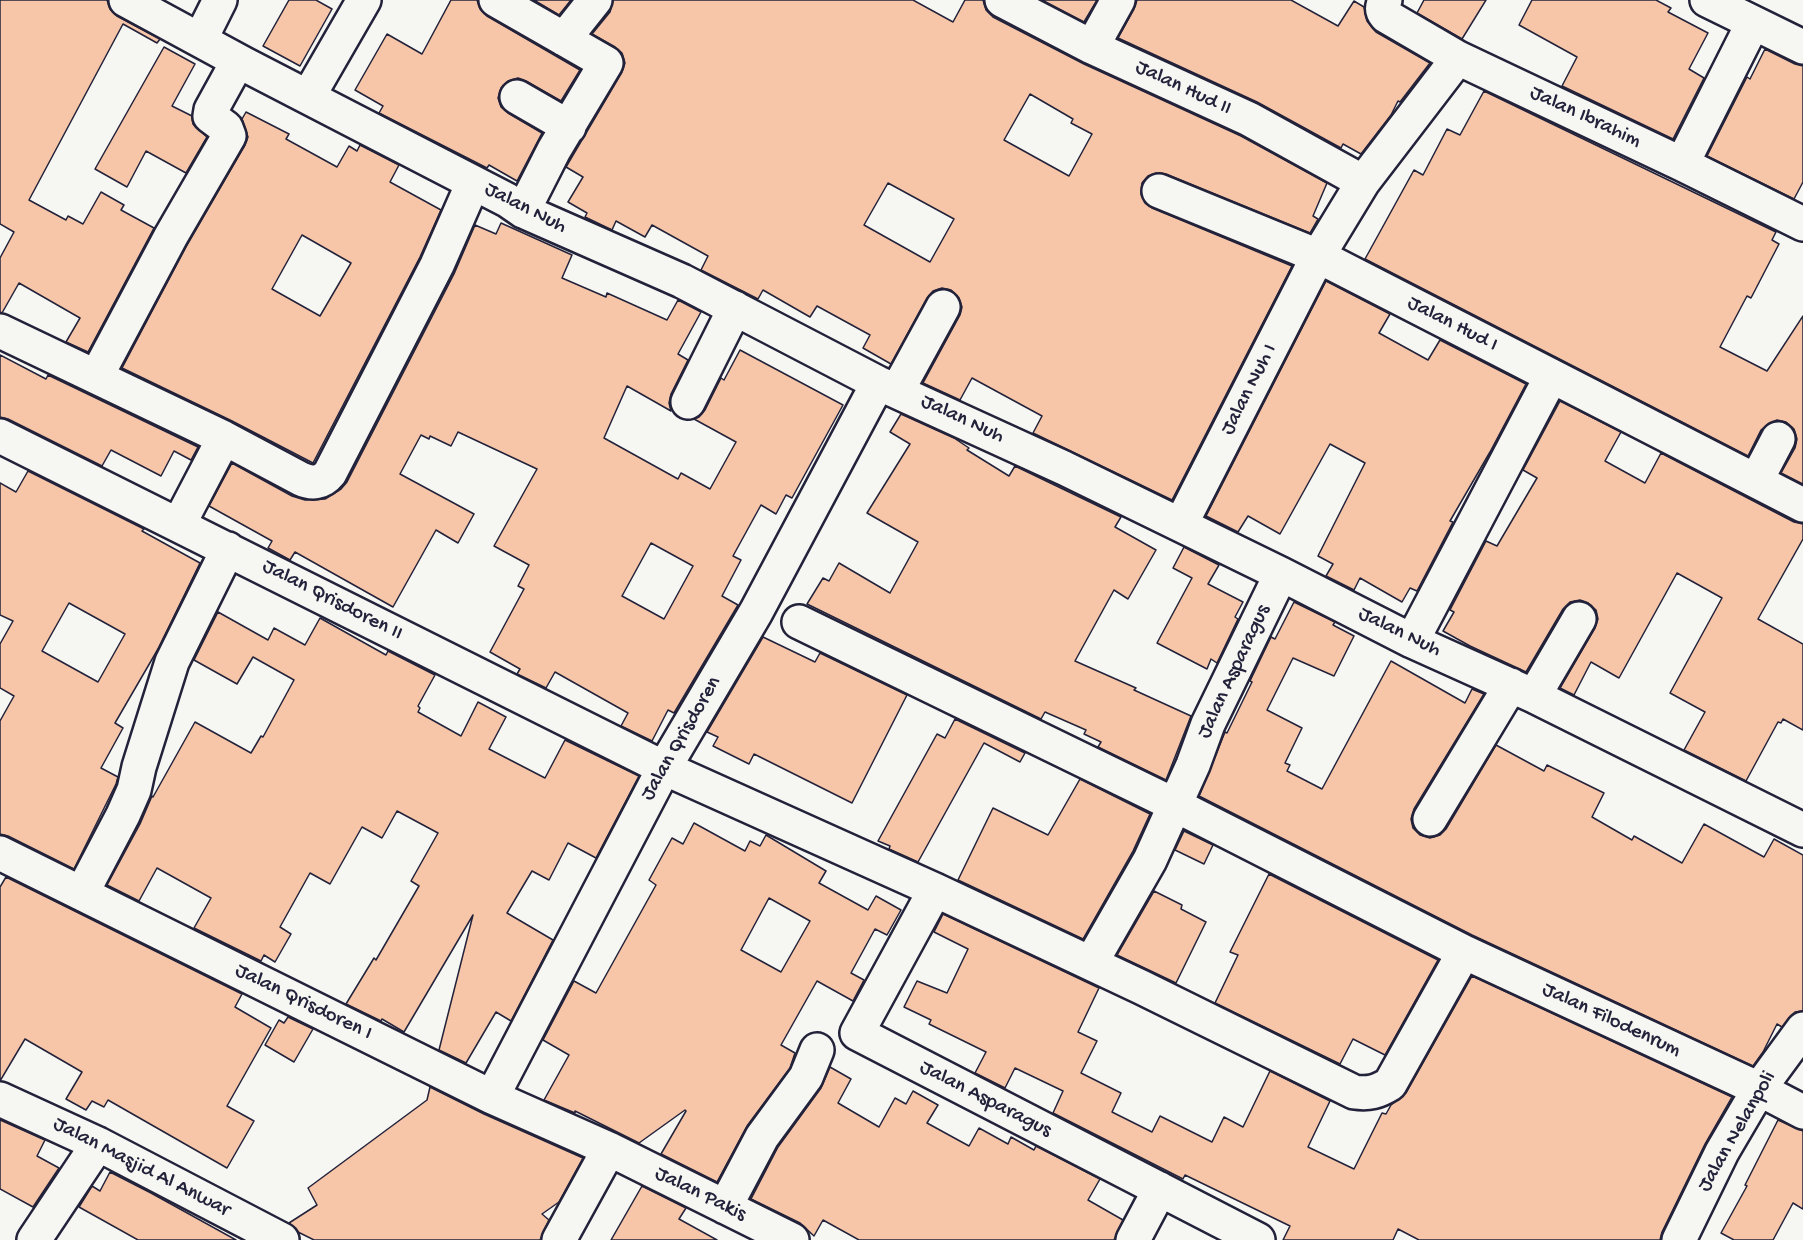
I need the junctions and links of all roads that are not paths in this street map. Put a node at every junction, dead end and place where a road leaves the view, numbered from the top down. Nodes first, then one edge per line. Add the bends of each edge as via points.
1 (126, 0) edge
2 (220, 0) edge
3 (364, 0) edge
4 (496, 0) edge
5 (595, 0) edge
6 (1002, 0) edge
7 (1119, 0) edge
8 (1385, 0) edge
9 (1707, 0) edge
10 (1753, 23) junction
11 (564, 39) junction
12 (200, 40) junction
13 (1092, 47) junction
14 (1803, 47) edge
15 (1458, 58) junction
16 (238, 61) junction
17 (308, 97) junction
18 (517, 97) dead end
19 (568, 128) junction
20 (1682, 164) junction
21 (1363, 182) junction
22 (473, 183) junction
23 (1159, 191) dead end
24 (523, 212) junction
25 (1803, 224) edge
26 (1318, 256) junction
27 (943, 307) dead end
28 (735, 308) junction
29 (0, 331) edge
30 (96, 377) junction
31 (1551, 377) junction
32 (887, 387) junction
33 (688, 402) dead end
34 (0, 436) edge
35 (224, 438) junction
36 (1778, 439) dead end
37 (1756, 481) junction
38 (1803, 505) edge
39 (179, 524) junction
40 (1181, 524) junction
41 (228, 549) junction
42 (1281, 573) junction
43 (1579, 619) dead end
44 (799, 622) dead end
45 (1412, 641) junction
46 (1522, 691) junction
47 (664, 768) junction
48 (1175, 805) junction
49 (1430, 819) dead end
50 (1803, 830) edge
51 (0, 853) edge
52 (935, 890) junction
53 (82, 893) junction
54 (1464, 952) junction
55 (1091, 963) junction
56 (1803, 1029) edge
57 (817, 1050) dead end
58 (1759, 1089) junction
59 (492, 1097) junction
60 (0, 1099) edge
61 (1803, 1112) edge
62 (98, 1144) junction
63 (609, 1149) junction
64 (1160, 1189) junction
65 (725, 1207) junction
66 (34, 1240) edge
67 (282, 1240) edge
68 (559, 1240) edge
69 (792, 1240) edge
70 (1133, 1240) edge
71 (1258, 1240) edge
72 (1679, 1240) edge

1 - 12 street, Jalan Nuh
2 - 12 street
3 - 17 street
4 - 11 street
5 - 11 street
6 - 13 street, Jalan Hud II
7 - 13 street
8 - 15 street, Jalan Ibrahim via 1382,11 1386,16
9 - 10 street
10 - 14 street
10 - 20 street
11 - 19 street via 606,63
12 - 16 street, Jalan Nuh
13 - 21 street, Jalan Hud II via 1249,119
15 - 20 street, Jalan Ibrahim
15 - 21 street
16 - 17 street, Jalan Nuh
16 - 30 street via 210,116 226,128 229,136
17 - 22 street, Jalan Nuh
18 - 19 street
19 - 24 street
20 - 25 street, Jalan Ibrahim
21 - 26 street
22 - 24 street, Jalan Nuh
22 - 35 street via 437,265 326,478 310,483
23 - 26 street, Jalan Hud I
24 - 28 street, Jalan Nuh
26 - 31 street, Jalan Hud I
26 - 40 street, Jalan Nuh I
27 - 32 street, Jalan Qrisdoren
28 - 32 street, Jalan Nuh
28 - 33 street
29 - 30 street
30 - 35 street
31 - 37 street, Jalan Hud I
31 - 45 street
32 - 40 street, Jalan Nuh
32 - 47 street, Jalan Qrisdoren
34 - 39 street, Jalan Qrisdoren II
35 - 39 street
36 - 37 street
37 - 38 street, Jalan Hud I
39 - 41 street, Jalan Qrisdoren II
40 - 42 street, Jalan Nuh
41 - 47 street, Jalan Qrisdoren II
41 - 53 street via 172,662 135,790
42 - 45 street, Jalan Nuh
42 - 48 street, Jalan Asparagus via 1208,724
43 - 46 street
44 - 48 street, Jalan Filodenrum
45 - 46 street, Jalan Nuh
46 - 49 street
46 - 50 street, Jalan Nuh
47 - 52 street
47 - 59 street, Jalan Qrisdoren
48 - 54 street, Jalan Filodenrum
48 - 55 street, Jalan Asparagus via 1141,877
51 - 53 street, Jalan Qrisdoren I
52 - 55 street
52 - 64 street, Jalan Asparagus via 857,1033
53 - 59 street, Jalan Qrisdoren I
54 - 55 street via 1390,1084 1368,1094 1354,1092
54 - 58 street, Jalan Filodenrum
56 - 58 street, Jalan Nelanpoli
57 - 65 street via 806,1077 762,1137
58 - 61 street, Jalan Filodenrum
58 - 72 street, Jalan Nelanpoli via 1722,1152
59 - 63 street, Jalan Qrisdoren I
60 - 62 street, Jalan Masjid Al Anwar
62 - 66 street
62 - 67 street, Jalan Masjid Al Anwar
63 - 65 street, Jalan Pakis
63 - 68 street
64 - 70 street
64 - 71 street, Jalan Asparagus
65 - 69 street, Jalan Pakis

